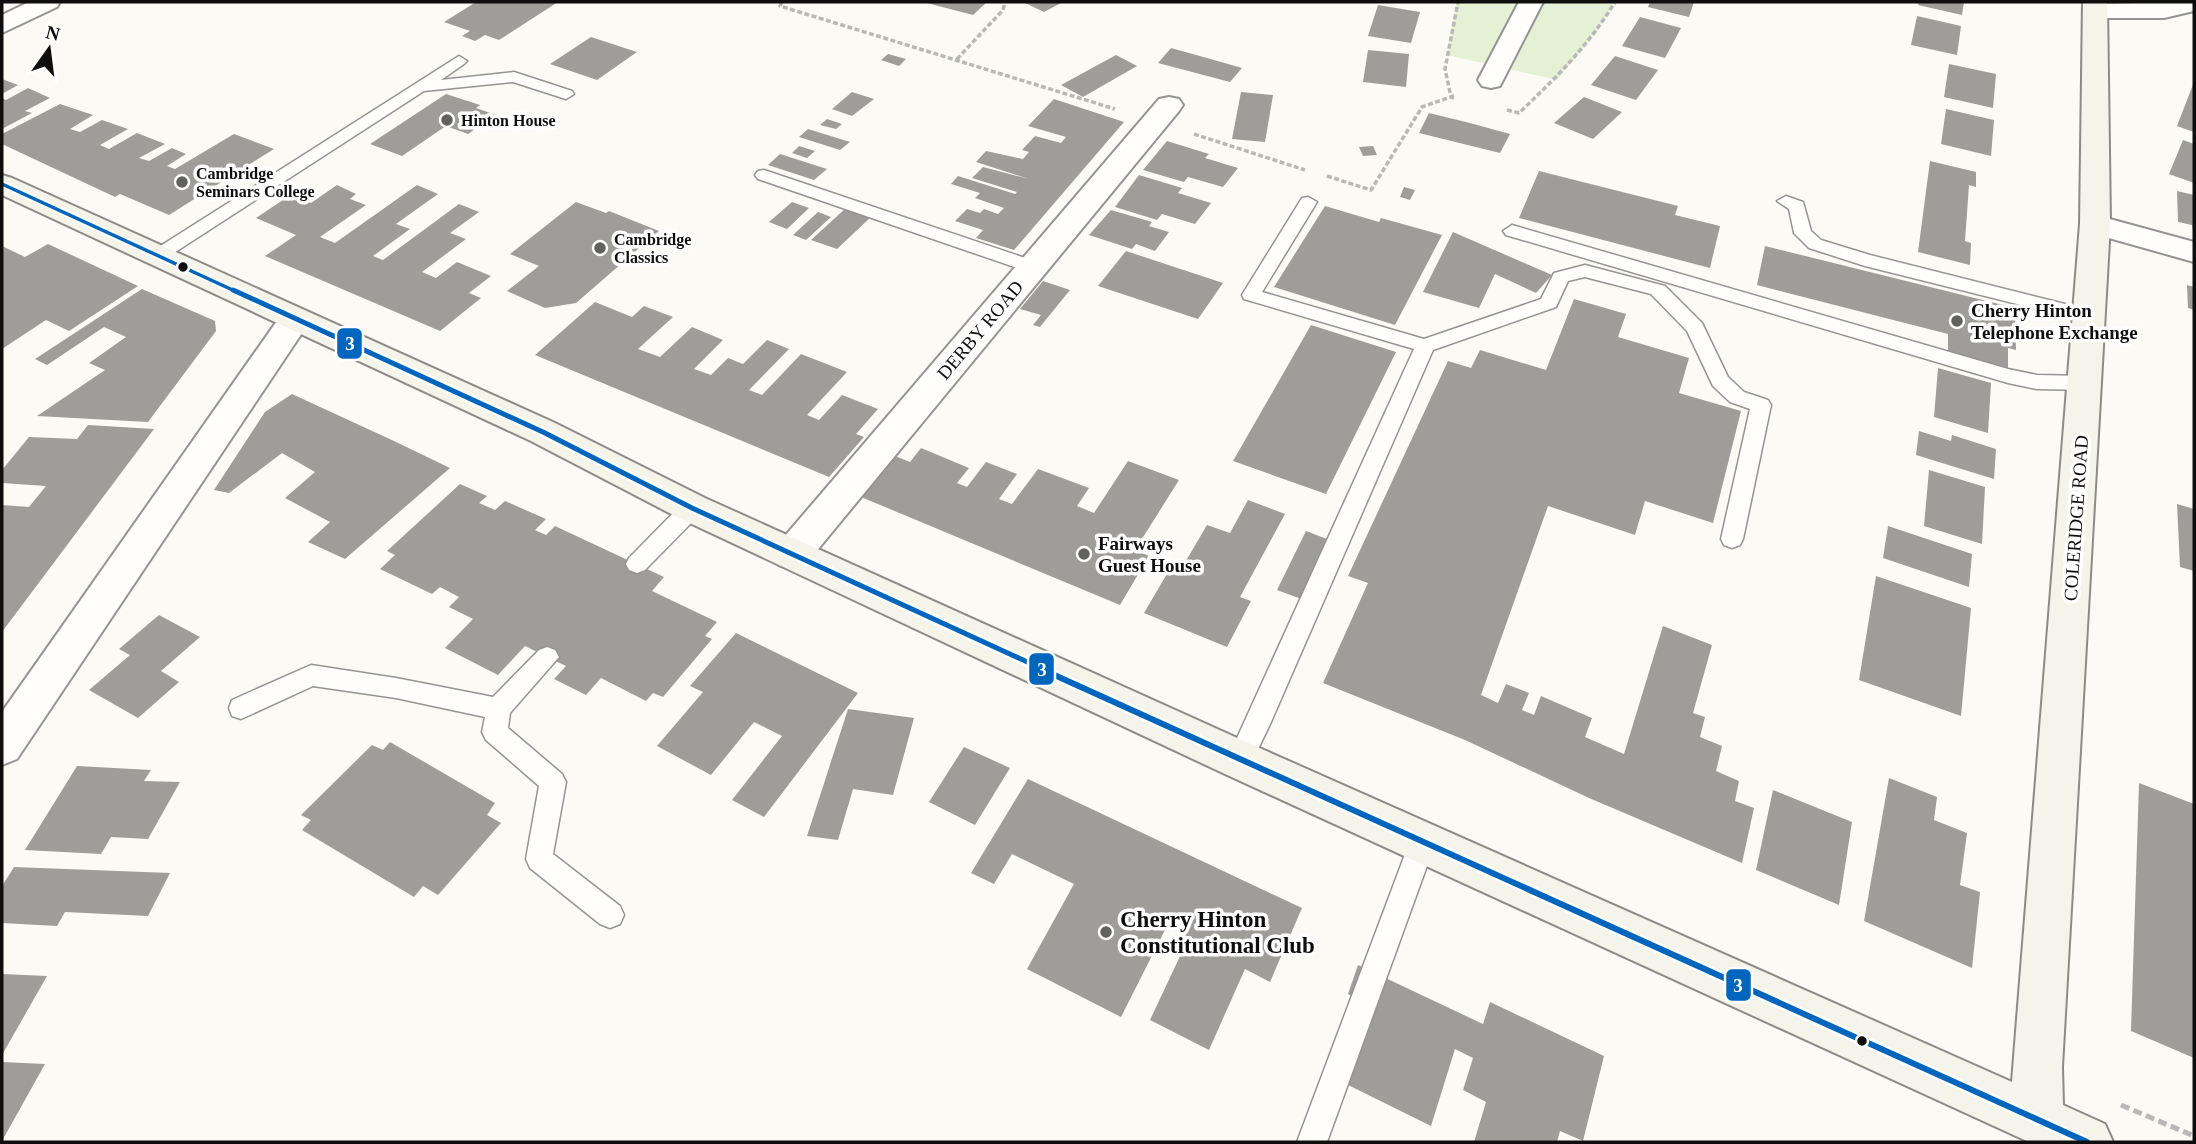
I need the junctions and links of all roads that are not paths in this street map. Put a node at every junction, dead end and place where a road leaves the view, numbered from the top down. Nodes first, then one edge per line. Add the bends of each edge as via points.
1 (48, 2) edge
2 (1531, 2) edge
3 (2095, 6) edge
4 (2192, 6) edge
5 (2, 24) edge
6 (459, 61) dead end
7 (1492, 80) dead end
8 (419, 87) junction
9 (565, 94) dead end
10 (1166, 107) road end
11 (764, 176) dead end
12 (2, 184) edge
13 (1786, 201) dead end
14 (1308, 202) dead end
15 (2095, 225) junction
16 (1512, 231) dead end
17 (2194, 252) edge
18 (157, 256) junction
19 (1033, 267) junction
20 (2089, 316) junction
21 (295, 318) junction
22 (1425, 346) junction
23 (2085, 383) junction
24 (692, 508) junction
25 (1732, 539) dead end
26 (792, 554) junction
27 (637, 564) dead end
28 (547, 657) dead end
29 (241, 708) dead end
30 (498, 709) junction
31 (2, 746) edge
32 (1240, 760) junction
33 (1423, 841) junction
34 (610, 915) dead end
35 (2036, 1130) edge
36 (1312, 1142) edge
37 (2087, 1142) edge

1 - 5 street
2 - 7 street
3 - 4 street via 2138,13
3 - 15 street, COLERIDGE ROAD
6 - 8 lane
8 - 9 lane via 513,77
8 - 18 lane
10 - 19 street, DERBY ROAD
11 - 19 lane
12 - 18 street
13 - 20 lane via 1797,206 1803,233 1815,244
14 - 22 lane via 1251,295
15 - 17 street
15 - 20 street, COLERIDGE ROAD
16 - 23 lane via 2008,376
18 - 21 street
19 - 26 street, DERBY ROAD
20 - 23 street, COLERIDGE ROAD
21 - 24 street via 543,432
21 - 31 street
22 - 25 lane via 1549,303 1561,278 1585,271 1658,290 1695,328 1720,381 1737,397 1761,405
22 - 32 lane
23 - 35 street, COLERIDGE ROAD
24 - 26 street
24 - 27 lane
26 - 32 street
28 - 30 lane
29 - 30 lane via 311,675
30 - 34 lane via 495,732 553,782 539,859
32 - 33 street
33 - 35 street
33 - 36 lane
35 - 37 street

